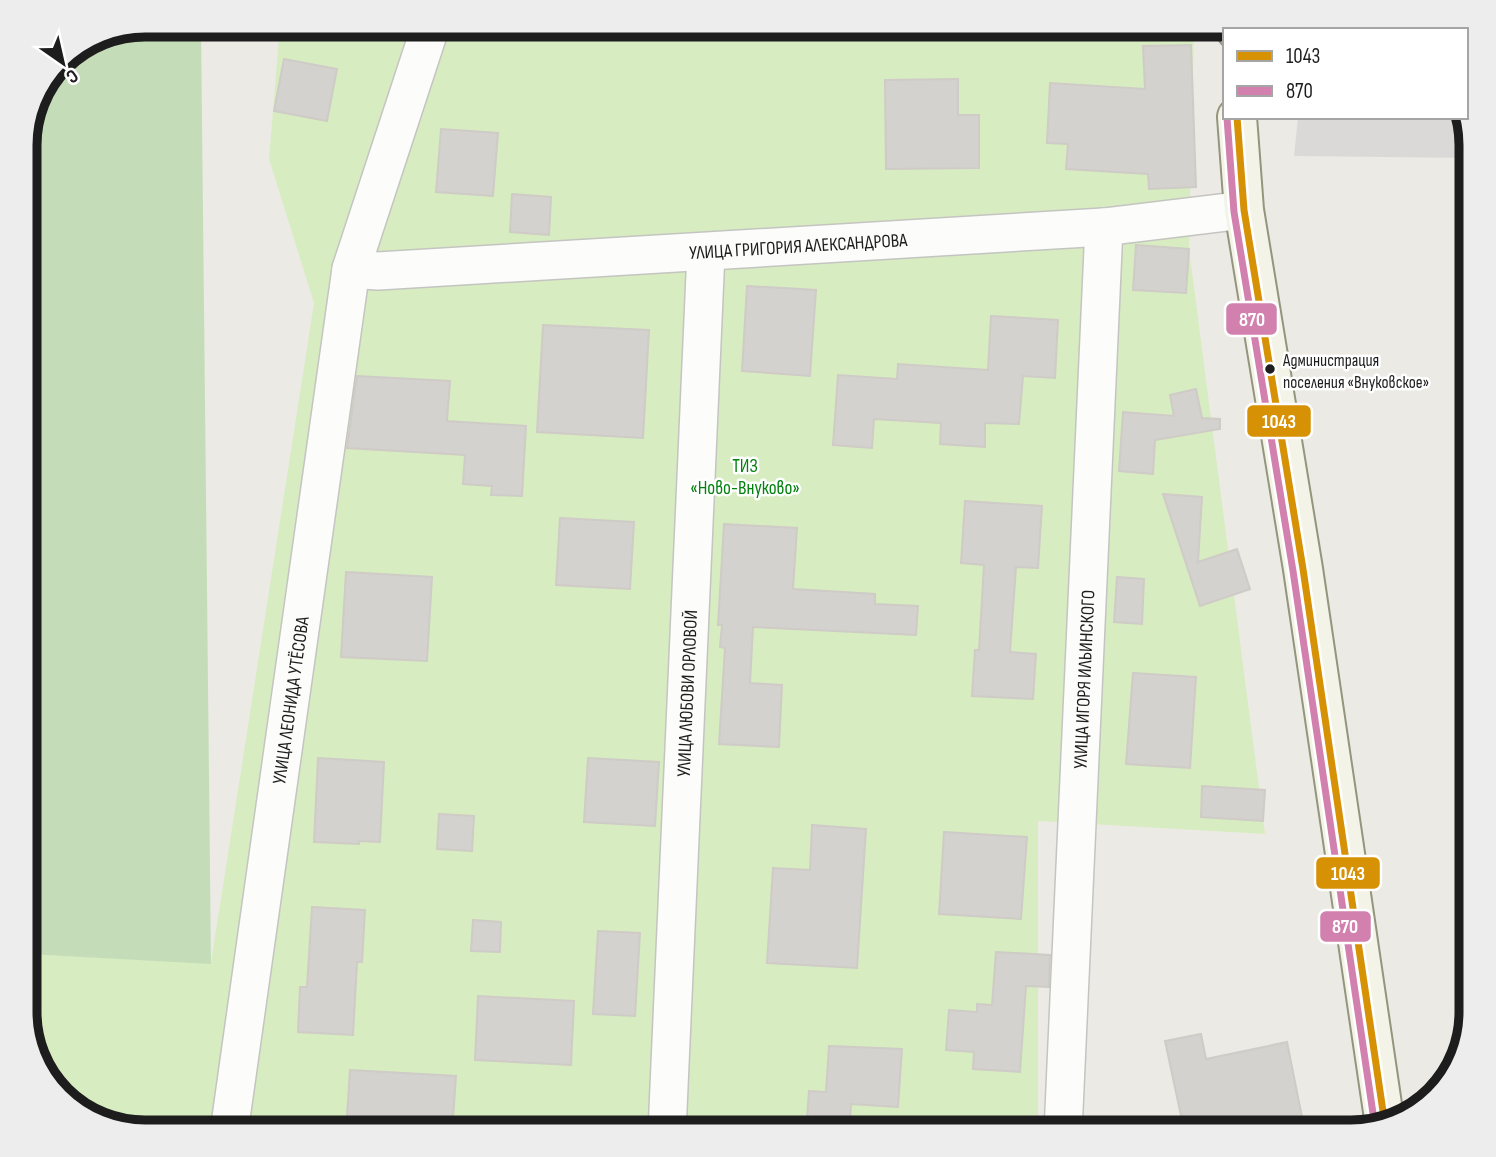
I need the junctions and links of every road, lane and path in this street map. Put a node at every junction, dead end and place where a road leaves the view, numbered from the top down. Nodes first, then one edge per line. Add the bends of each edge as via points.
1 (427, 37) edge
2 (1237, 119) edge
3 (1244, 210) junction
4 (1104, 227) junction
5 (706, 252) junction
6 (351, 270) junction
7 (1384, 1115) edge
8 (231, 1120) edge
9 (668, 1120) edge
10 (1064, 1120) edge

1 - 6 street, УЛИЦА ЛЕОНИДА УТЁСОВА
2 - 3 main road
3 - 4 street, УЛИЦА ГРИГОРИЯ АЛЕКСАНДРОВА
3 - 7 main road via 1303,569
4 - 5 street, УЛИЦА ГРИГОРИЯ АЛЕКСАНДРОВА
4 - 10 street, УЛИЦА ИГОРЯ ИЛЬИНСКОГО
5 - 6 street, УЛИЦА ГРИГОРИЯ АЛЕКСАНДРОВА
5 - 9 street, УЛИЦА ЛЮБОВИ ОРЛОВОЙ
6 - 8 street, УЛИЦА ЛЕОНИДА УТЁСОВА

